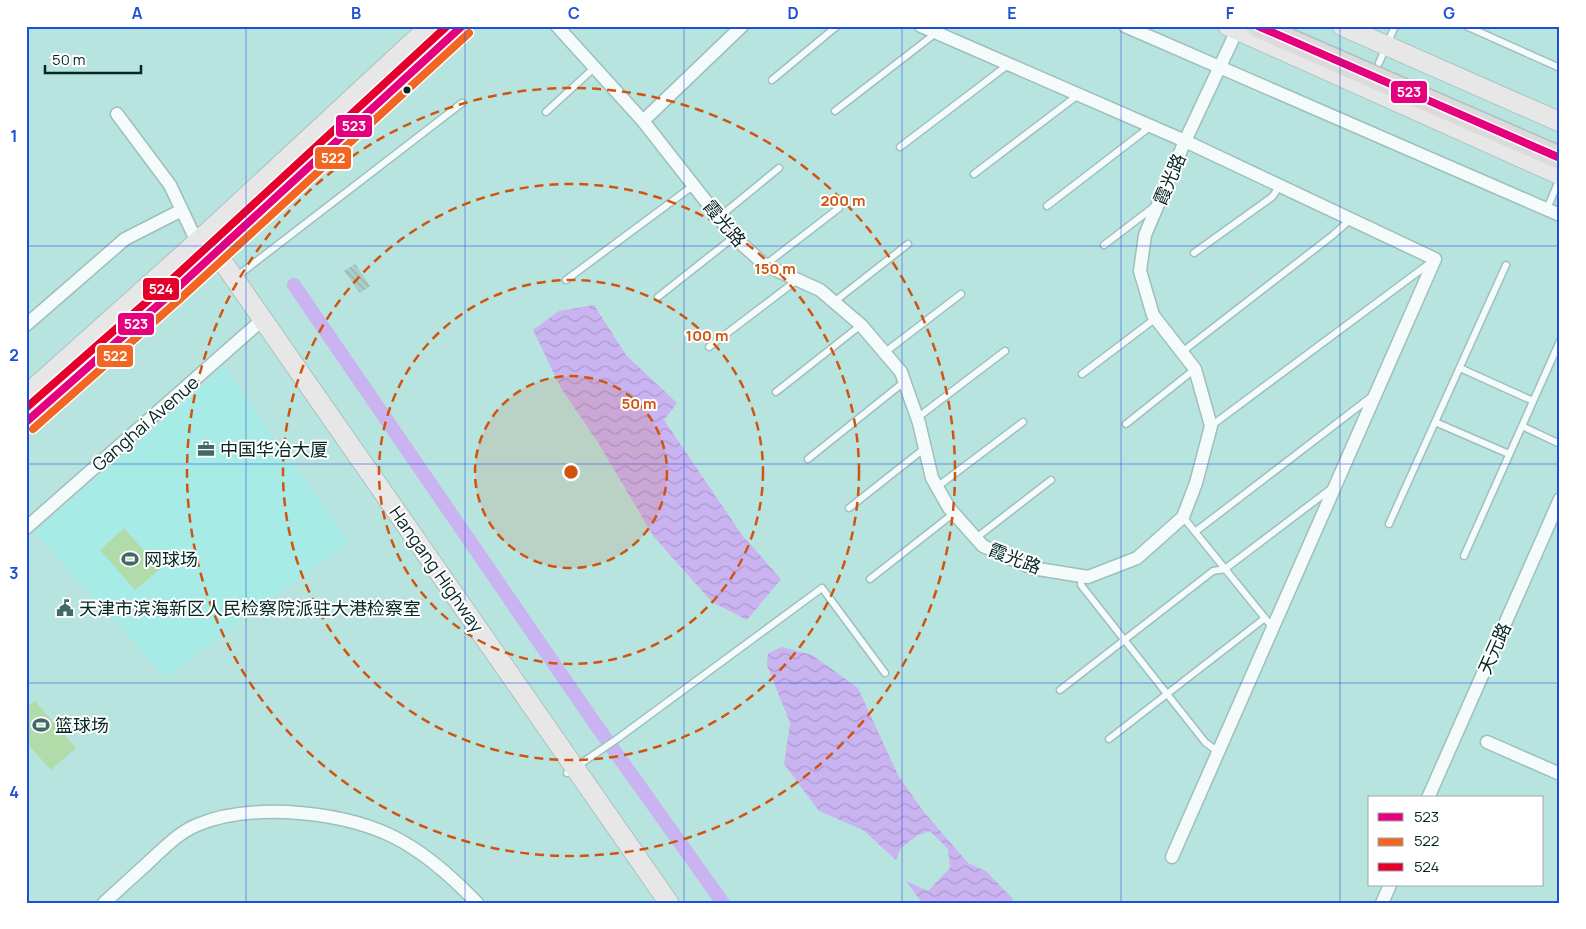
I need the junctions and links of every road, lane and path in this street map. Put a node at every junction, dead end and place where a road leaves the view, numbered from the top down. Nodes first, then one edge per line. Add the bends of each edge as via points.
1 (430, 26) edge
2 (462, 26) edge
3 (557, 26) edge
4 (742, 26) edge
5 (837, 26) edge
6 (921, 26) edge
7 (1125, 26) edge
8 (1296, 26) edge
9 (1342, 26) edge
10 (1395, 26) edge
11 (1466, 26) edge
12 (1240, 27) edge
13 (936, 33) junction
14 (1382, 54) junction
15 (1009, 64) junction
16 (594, 68) junction
17 (1220, 68) junction
18 (1560, 68) edge
19 (772, 80) dead end
20 (1078, 95) junction
21 (462, 102) dead end
22 (835, 111) dead end
23 (546, 112) dead end
24 (117, 114) dead end
25 (643, 121) junction
26 (1560, 122) edge
27 (1151, 126) junction
28 (1185, 141) junction
29 (1560, 142) edge
30 (900, 147) dead end
31 (1560, 158) edge
32 (779, 168) dead end
33 (974, 174) dead end
34 (1560, 176) edge
35 (694, 185) junction
36 (1280, 186) junction
37 (1158, 204) junction
38 (1047, 206) dead end
39 (839, 208) dead end
40 (1547, 209) junction
41 (182, 210) junction
42 (1560, 215) edge
43 (718, 218) junction
44 (1351, 220) junction
45 (734, 237) junction
46 (201, 238) junction
47 (908, 244) dead end
48 (1104, 244) dead end
49 (1194, 253) dead end
50 (212, 255) junction
51 (1436, 260) junction
52 (765, 265) junction
53 (1506, 265) dead end
54 (566, 280) dead end
55 (797, 280) junction
56 (231, 281) junction
57 (961, 294) dead end
58 (658, 297) dead end
59 (834, 302) junction
60 (1156, 318) junction
61 (260, 322) junction
62 (26, 325) edge
63 (861, 325) junction
64 (1560, 341) edge
65 (709, 347) dead end
66 (1005, 351) dead end
67 (1182, 352) junction
68 (884, 353) junction
69 (1460, 368) junction
70 (1195, 369) junction
71 (1082, 374) dead end
72 (904, 382) junction
73 (776, 392) dead end
74 (1377, 393) junction
75 (26, 395) edge
76 (1533, 402) junction
77 (917, 418) junction
78 (26, 422) edge
79 (1023, 422) dead end
80 (1435, 422) junction
81 (1126, 424) dead end
82 (1211, 426) junction
83 (1522, 426) junction
84 (1560, 444) edge
85 (925, 448) junction
86 (1509, 454) junction
87 (808, 459) dead end
88 (1051, 480) dead end
89 (1335, 486) junction
90 (938, 487) junction
91 (1560, 499) edge
92 (849, 508) dead end
93 (954, 513) junction
94 (1183, 517) junction
95 (1389, 524) dead end
96 (26, 528) edge
97 (1195, 532) junction
98 (976, 538) junction
99 (1464, 556) dead end
100 (1225, 569) junction
101 (1081, 576) junction
102 (870, 579) dead end
103 (1264, 618) junction
104 (1273, 628) junction
105 (1124, 640) junction
106 (885, 673) dead end
107 (1060, 690) dead end
108 (1168, 695) junction
109 (1109, 739) dead end
110 (1487, 742) dead end
111 (1218, 752) junction
112 (571, 771) junction
113 (1560, 774) edge
114 (1429, 796) edge
115 (1172, 858) dead end
116 (1390, 886) edge
117 (104, 903) edge
118 (477, 903) edge
119 (657, 903) edge
120 (669, 903) edge
121 (1382, 903) edge

1 - 46 main road
2 - 50 main road
3 - 16 street, 霞光路
4 - 25 street
5 - 19 lane
6 - 13 street
7 - 17 street
8 - 14 highway
9 - 14 main road
10 - 14 lane
11 - 18 lane
12 - 17 street, 霞光路
12 - 31 highway
12 - 34 main road
13 - 15 street
13 - 22 lane
14 - 26 main road
14 - 29 highway
15 - 20 street
15 - 30 lane
16 - 23 lane
16 - 25 street, 霞光路
17 - 28 street, 霞光路
17 - 40 street
20 - 27 street
20 - 33 lane
21 - 56 lane
24 - 41 street via 170,185
25 - 35 street, 霞光路
27 - 28 street
27 - 38 lane
28 - 36 street
28 - 37 street, 霞光路
32 - 43 lane
34 - 40 lane
35 - 43 street, 霞光路
35 - 54 lane
36 - 44 street
36 - 49 lane via 1272,197
37 - 48 lane
37 - 60 street, 霞光路 via 1145,235 1140,271
39 - 52 lane
40 - 42 street
41 - 46 street
41 - 62 street via 125,239
43 - 45 street, 霞光路
44 - 51 street
44 - 67 lane
45 - 52 street, 霞光路
45 - 58 lane
46 - 50 main road, Hangang Highway
46 - 75 main road
47 - 59 lane
50 - 56 main road, Hangang Highway
50 - 78 main road
51 - 74 street
51 - 82 lane
52 - 55 street, 霞光路
53 - 69 lane
55 - 59 street, 霞光路 via 820,290
55 - 65 lane
56 - 61 main road, Hangang Highway
57 - 68 lane
59 - 63 street, 霞光路
60 - 67 street, 霞光路
60 - 71 lane
61 - 96 street, Ganghai Avenue
61 - 112 main road, Hangang Highway
63 - 68 street, 霞光路
63 - 73 lane
64 - 76 lane
66 - 77 lane
67 - 70 street, 霞光路
68 - 72 street, 霞光路 via 901,372
69 - 76 lane
69 - 80 lane
70 - 81 lane
70 - 82 street, 霞光路
72 - 77 street, 霞光路
72 - 87 lane
74 - 89 street
74 - 97 lane
76 - 83 lane
77 - 85 street, 霞光路
79 - 90 lane
80 - 86 lane
80 - 95 lane
82 - 94 street, 霞光路
83 - 84 lane
83 - 86 lane
85 - 90 street, 霞光路 via 932,478
85 - 92 lane
86 - 99 lane
88 - 98 lane
89 - 100 lane
89 - 104 street
90 - 93 street, 霞光路
91 - 114 street, 天元路
93 - 98 street, 霞光路
93 - 102 lane
94 - 97 lane
94 - 101 street, 霞光路 via 1137,558 1088,577
97 - 100 lane
98 - 101 street, 霞光路 via 983,546 1032,568
100 - 103 lane
100 - 105 lane via 1212,571
101 - 105 lane via 1081,585
103 - 104 lane
103 - 108 lane
104 - 111 street
105 - 107 lane
105 - 108 lane
106 - 112 lane via 822,588
108 - 109 lane
108 - 111 lane via 1205,742
110 - 113 street
111 - 115 street
112 - 119 main road, Hangang Highway
112 - 120 main road, Hangang Highway
116 - 121 street
117 - 118 street via 181,833 218,818 262,812 338,818 382,832 428,856

